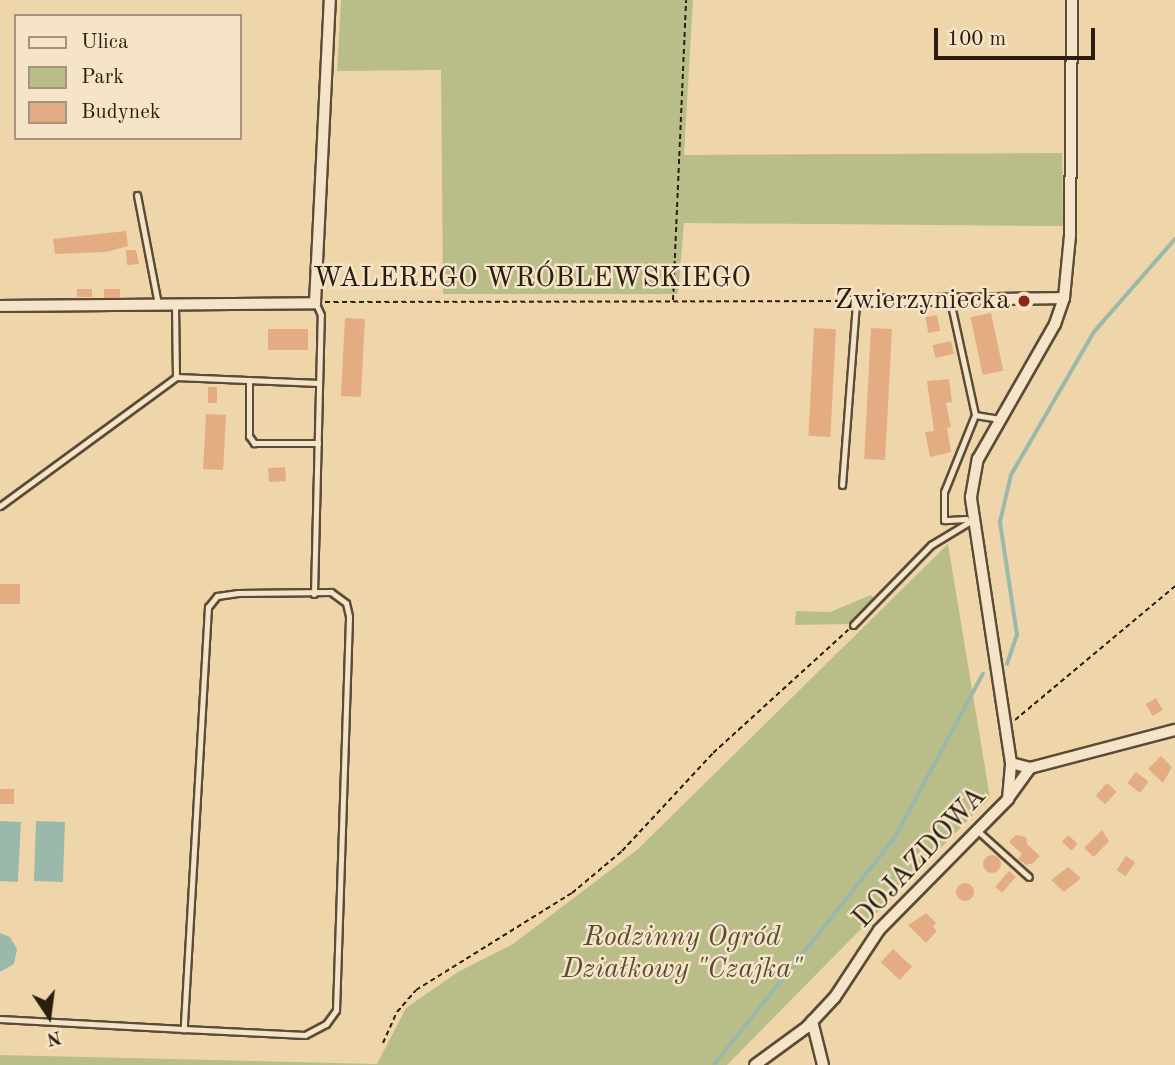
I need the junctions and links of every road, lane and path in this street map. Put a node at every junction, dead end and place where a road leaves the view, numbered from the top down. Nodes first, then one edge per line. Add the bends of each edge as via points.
1 (330, 0) edge
2 (686, 0) edge
3 (1072, 0) edge
4 (137, 195) dead end
5 (1064, 298) junction
6 (950, 300) junction
7 (673, 301) junction
8 (856, 301) junction
9 (315, 303) junction
10 (158, 304) junction
11 (175, 304) junction
12 (0, 306) edge
13 (176, 377) junction
14 (249, 380) junction
15 (319, 383) junction
16 (975, 415) junction
17 (1001, 419) junction
18 (318, 443) junction
19 (842, 485) dead end
20 (0, 506) edge
21 (974, 519) junction
22 (1175, 586) edge
23 (314, 594) junction
24 (853, 625) joint
25 (1004, 723) junction
26 (1175, 730) edge
27 (1011, 763) junction
28 (1030, 768) junction
29 (1007, 799) junction
30 (979, 832) junction
31 (1029, 877) dead end
32 (0, 1019) edge
33 (812, 1021) junction
34 (184, 1029) junction
35 (383, 1043) dead end
36 (754, 1065) edge
37 (823, 1065) edge

1 - 9 street
2 - 7 path
3 - 5 street via 1070,236
4 - 10 lane
5 - 6 street
5 - 17 street via 1055,324
6 - 8 street
6 - 16 lane
7 - 8 path, WALEREGO WRÓBLEWSKIEGO
7 - 9 path, WALEREGO WRÓBLEWSKIEGO
8 - 19 lane
9 - 11 street, WALEREGO WRÓBLEWSKIEGO
9 - 15 lane via 321,315
10 - 11 street, WALEREGO WRÓBLEWSKIEGO
10 - 12 street, WALEREGO WRÓBLEWSKIEGO
11 - 13 lane
13 - 14 lane
13 - 20 lane
14 - 15 lane
14 - 18 lane via 249,436 254,443
15 - 18 lane
16 - 17 lane
16 - 21 lane via 948,478 944,520
17 - 21 street via 978,459 971,497
18 - 23 lane
21 - 24 lane via 931,545
21 - 25 street
22 - 25 path via 1021,718
23 - 34 lane via 238,593 217,596 208,607
23 - 34 lane via 331,592 346,603 349,616 336,1010 326,1024 305,1035
24 - 35 path via 713,753 622,851 572,893 416,989 397,1012
25 - 27 street
26 - 28 street, DOJAZDOWA
27 - 28 street, DOJAZDOWA
27 - 29 street, DOJAZDOWA
28 - 29 street
29 - 30 street, DOJAZDOWA
30 - 31 lane
30 - 33 street, DOJAZDOWA via 879,930 835,997
32 - 34 lane
33 - 36 street, DOJAZDOWA
33 - 37 street

